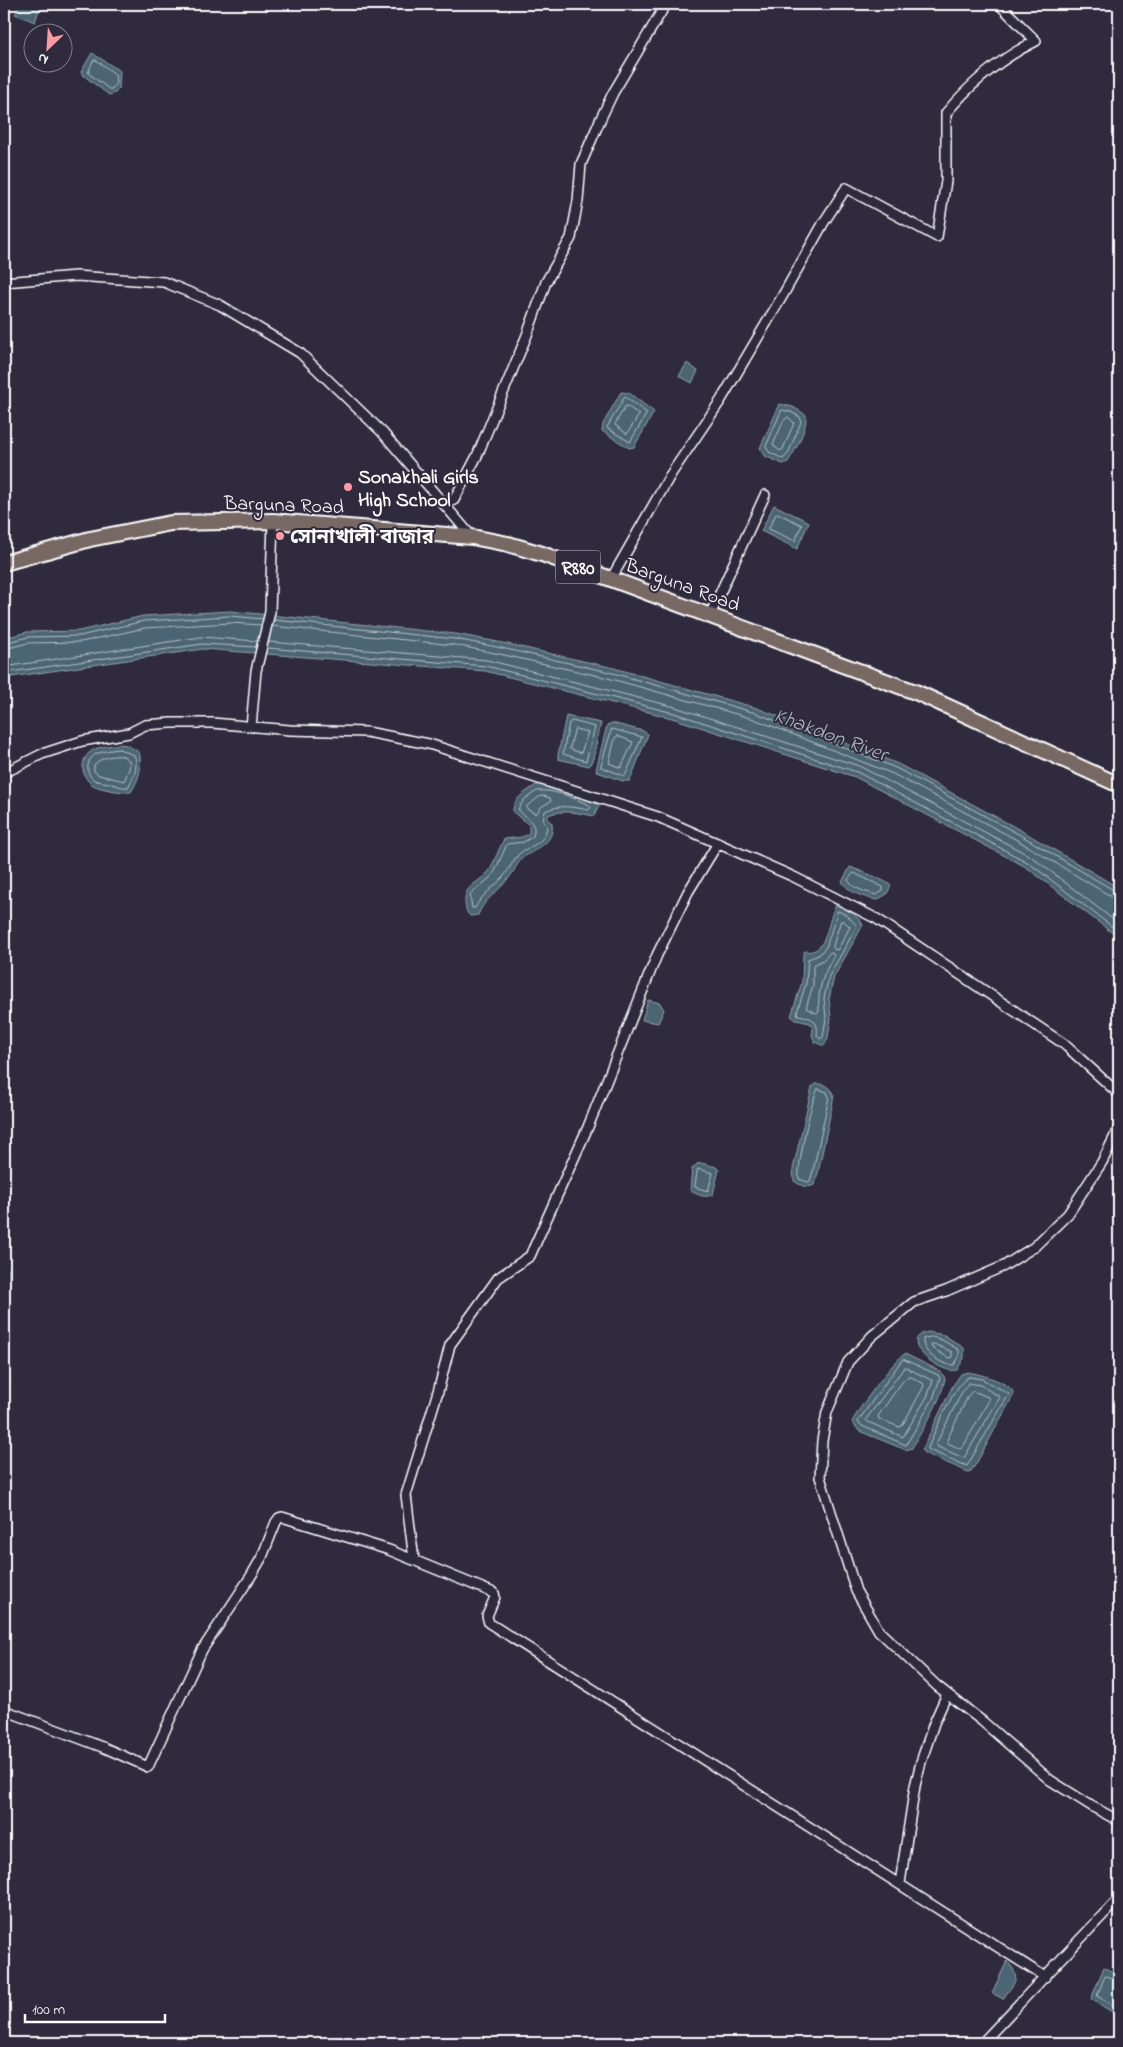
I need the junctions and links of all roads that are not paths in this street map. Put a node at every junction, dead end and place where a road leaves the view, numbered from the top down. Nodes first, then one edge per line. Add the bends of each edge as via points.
1 (666, 4) edge
2 (999, 4) edge
3 (4, 282) edge
4 (765, 495) dead end
5 (443, 504) junction
6 (273, 522) junction
7 (472, 538) junction
8 (4, 564) edge
9 (611, 579) junction
10 (710, 615) junction
11 (252, 727) junction
12 (4, 774) edge
13 (1119, 785) edge
14 (718, 843) junction
15 (1119, 1094) edge
16 (1119, 1128) edge
17 (414, 1560) junction
18 (947, 1694) junction
19 (4, 1710) edge
20 (1119, 1822) edge
21 (900, 1883) junction
22 (1119, 1898) edge
23 (1045, 1977) junction
24 (982, 2043) edge

1 - 5 street via 601,118 581,164 571,238 546,282 477,456 454,500
2 - 9 street via 1036,41 1013,52 993,68 966,90 946,113 946,181 937,237 846,188 721,400 671,474
3 - 5 street via 76,276 164,282 220,305 300,353 382,432
4 - 10 street
5 - 7 street
6 - 7 main road, Barguna Road / R880
6 - 8 main road, Barguna Road / R880 via 171,523 90,539
6 - 11 street via 270,612 256,671
7 - 9 main road, Barguna Road / R880 via 542,554
9 - 10 main road, Barguna Road / R880
10 - 13 main road, Barguna Road / R880 via 918,693
11 - 12 street via 170,722 145,725 129,733 82,741 42,754
11 - 14 street via 367,732 429,744 658,817
14 - 15 street via 877,919 1064,1044
14 - 17 street via 688,892 657,955 588,1127 530,1256 498,1278 450,1345 406,1495
16 - 18 street via 1102,1162 1068,1214 1034,1247 1004,1266 914,1302 872,1336 848,1362 827,1412 820,1477 856,1591 879,1631
17 - 19 street via 279,1518 251,1576 202,1650 148,1767
17 - 21 street via 494,1593 486,1616 489,1623
18 - 20 street via 1050,1780
18 - 21 street via 920,1762
21 - 23 street
22 - 23 street
23 - 24 street

